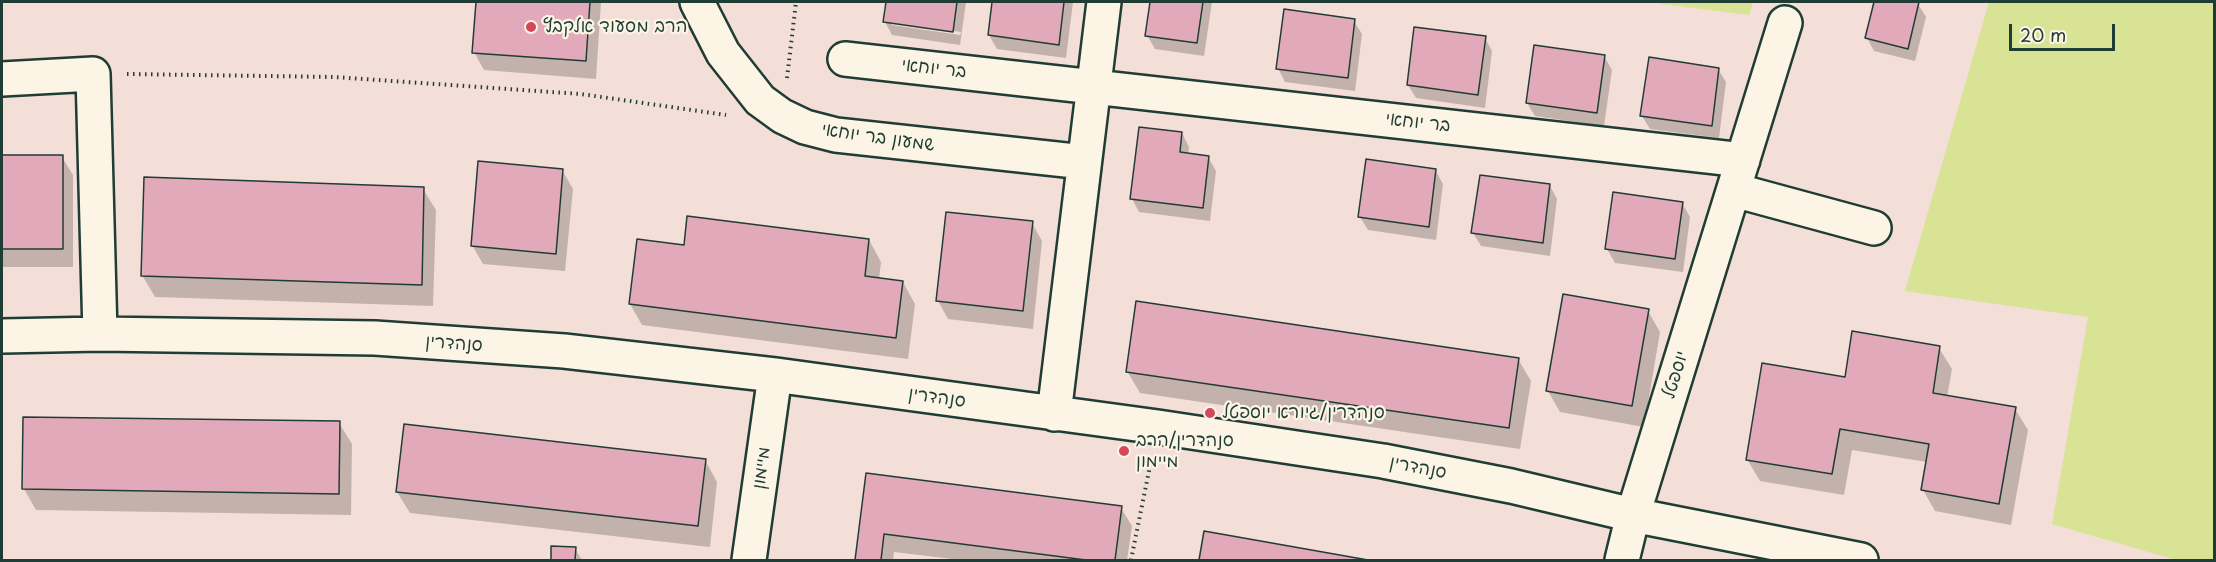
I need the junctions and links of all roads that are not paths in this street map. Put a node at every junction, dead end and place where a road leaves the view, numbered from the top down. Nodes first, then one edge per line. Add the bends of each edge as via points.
1 (697, 2) edge
2 (1104, 2) edge
3 (1785, 23) dead end
4 (845, 59) dead end
5 (2, 80) edge
6 (1094, 87) junction
7 (1084, 162) junction
8 (1738, 175) junction
9 (1874, 228) dead end
10 (100, 334) junction
11 (2, 336) edge
12 (775, 375) junction
13 (1054, 414) junction
14 (1633, 515) junction
15 (749, 561) edge
16 (1622, 561) edge
17 (1861, 561) edge

1 - 7 street, שמעון בר יוחאי via 723,53 760,100 805,127 836,135
2 - 6 street
3 - 8 street, יוספטל
4 - 6 street, בר יוחאי
5 - 10 street via 93,74
6 - 7 street
6 - 8 street, בר יוחאי
7 - 13 street
8 - 9 street
8 - 14 street, יוספטל
10 - 11 street, סנהדרין
10 - 12 street, סנהדרין via 375,338 564,351
12 - 13 street, סנהדרין
12 - 15 street, מיימון
13 - 14 street, סנהדרין via 1383,461
14 - 16 street, יוספטל
14 - 17 street, סנהדרין

